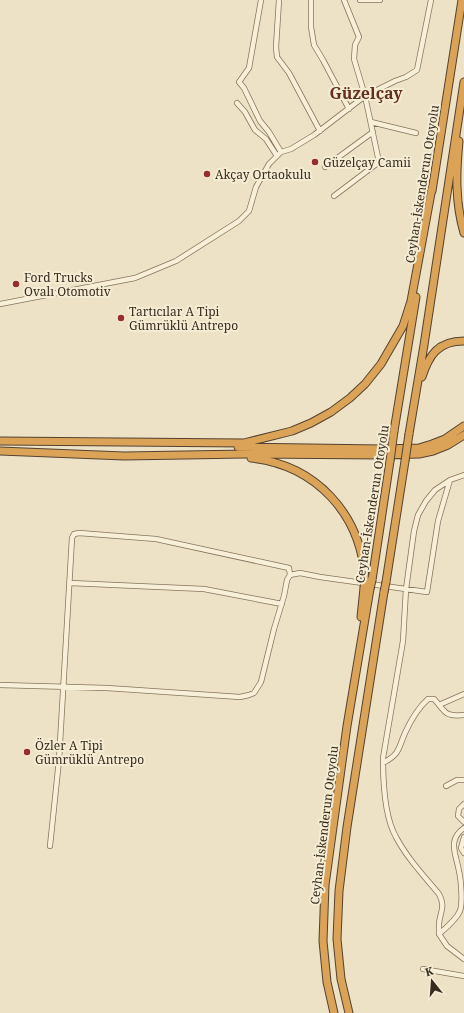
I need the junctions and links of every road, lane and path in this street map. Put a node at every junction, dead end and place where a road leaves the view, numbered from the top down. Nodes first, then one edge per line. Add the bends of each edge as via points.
1 (260, 0) edge
2 (279, 0) edge
3 (311, 0) edge
4 (344, 0) edge
5 (360, 0) edge
6 (380, 0) edge
7 (431, 0) edge
8 (462, 0) edge
9 (464, 83) edge
10 (365, 96) junction
11 (237, 103) dead end
12 (348, 109) junction
13 (371, 122) junction
14 (320, 131) junction
15 (373, 132) junction
16 (416, 133) dead end
17 (279, 154) junction
18 (326, 167) dead end
19 (432, 188) junction
20 (334, 196) dead end
21 (464, 234) edge
22 (0, 304) edge
23 (464, 341) edge
24 (411, 422) junction
25 (464, 426) edge
26 (464, 435) edge
27 (0, 441) edge
28 (129, 441) junction
29 (0, 451) edge
30 (199, 454) junction
31 (464, 475) edge
32 (450, 480) junction
33 (290, 575) junction
34 (368, 579) junction
35 (70, 583) junction
36 (406, 589) junction
37 (282, 604) junction
38 (0, 685) edge
39 (62, 687) junction
40 (464, 694) edge
41 (439, 705) junction
42 (464, 715) edge
43 (383, 763) junction
44 (464, 780) edge
45 (446, 786) dead end
46 (464, 804) edge
47 (464, 822) edge
48 (464, 828) edge
49 (464, 837) edge
50 (50, 846) dead end
51 (464, 853) edge
52 (439, 934) junction
53 (464, 959) edge
54 (423, 969) dead end
55 (464, 976) edge
56 (334, 1013) edge
57 (350, 1013) edge

1 - 17 street via 249,68 239,82
2 - 14 street via 277,57 289,73
3 - 12 street via 314,45
4 - 10 street via 359,36 354,59
5 - 6 street
7 - 10 street via 417,70
8 - 19 highway, Ceyhan-İskenderun Otoyolu
9 - 21 highway via 456,182 457,202
9 - 24 highway, Ceyhan-İskenderun Otoyolu
10 - 12 street
10 - 13 street
11 - 17 street via 255,130
12 - 14 street
13 - 15 street
13 - 16 street
14 - 17 street
15 - 18 street
15 - 20 street via 379,162
17 - 22 street via 269,164 256,187 249,211 239,221 176,261 135,278
19 - 28 highway via 411,301 403,326 366,384 350,398 311,423 292,431 244,443
19 - 34 highway, Ceyhan-İskenderun Otoyolu, bridge via 390,462
23 - 24 highway via 447,343 432,354 426,364
24 - 57 highway, Ceyhan-İskenderun Otoyolu, bridge via 338,892 337,939 341,979
25 - 28 highway via 445,439 419,448 170,446
26 - 30 highway via 448,445 419,454
27 - 28 highway
29 - 30 highway via 124,456
30 - 34 highway via 239,456 272,462 301,473 314,482 335,501 351,526
31 - 32 street
32 - 36 street via 435,490 418,515
32 - 36 street via 438,521 427,592
33 - 35 street via 289,568 156,539 79,533 74,534 72,538
33 - 36 street via 300,573
33 - 37 street
34 - 56 highway, Ceyhan-İskenderun Otoyolu, bridge via 326,885 323,941 327,982
35 - 37 street via 204,589
35 - 39 street
36 - 43 street via 404,641
37 - 39 street via 261,682 254,693 249,695 240,697
38 - 39 street
39 - 50 street via 59,760
40 - 41 street
41 - 42 street via 444,712
41 - 43 street via 434,699 428,699 423,703 405,733 400,749
43 - 52 street via 389,822 395,837 442,900
44 - 45 street via 457,780
46 - 47 street via 459,808 458,816
48 - 52 street via 455,839 454,849 460,871 460,909 454,920
49 - 51 street via 461,848
52 - 53 street via 447,946
54 - 55 street

